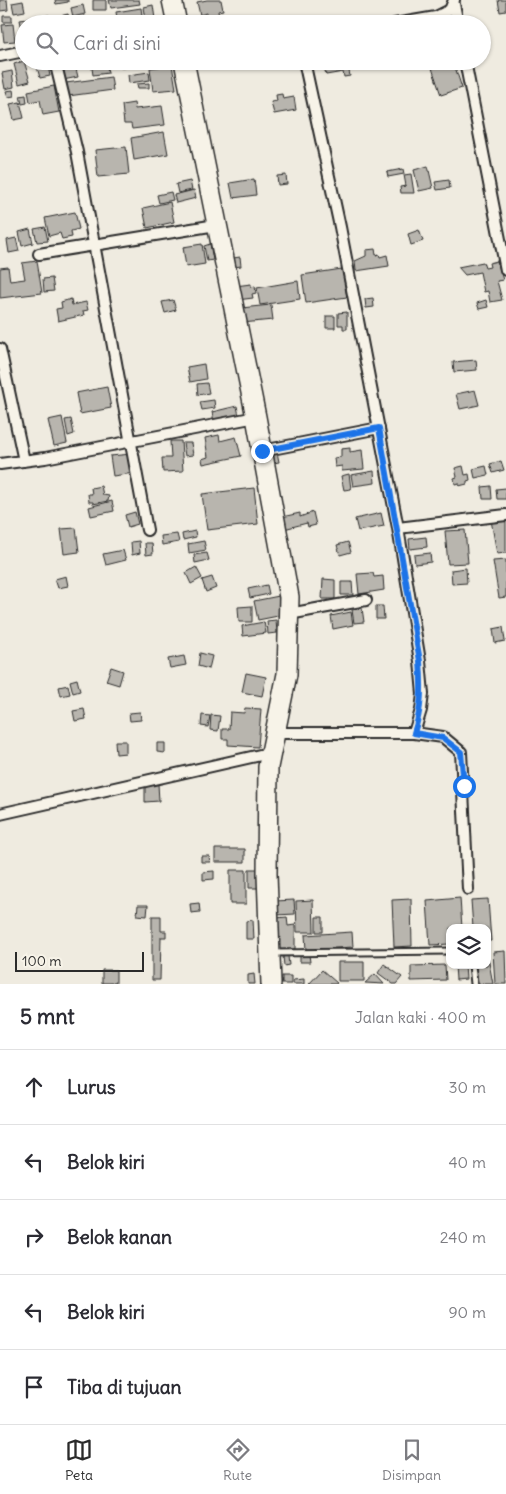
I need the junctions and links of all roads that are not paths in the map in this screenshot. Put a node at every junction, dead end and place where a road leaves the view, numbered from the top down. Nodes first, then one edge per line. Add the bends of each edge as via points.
1 (172, 0) edge
2 (454, 2) edge
3 (174, 15) edge
4 (440, 15) edge
5 (456, 15) edge
6 (15, 54) edge
7 (0, 56) edge
8 (57, 70) edge
9 (186, 70) edge
10 (306, 70) edge
11 (467, 70) edge
12 (216, 225) junction
13 (94, 245) junction
14 (39, 254) dead end
15 (506, 270) edge
16 (0, 349) edge
17 (256, 417) junction
18 (379, 428) junction
19 (131, 441) junction
20 (262, 451) junction
21 (24, 461) junction
22 (0, 464) edge
23 (506, 515) edge
24 (398, 528) junction
25 (147, 530) dead end
26 (366, 600) dead end
27 (289, 614) junction
28 (273, 733) junction
29 (414, 733) junction
30 (269, 753) junction
31 (0, 814) edge
32 (468, 889) dead end
33 (446, 951) edge
34 (269, 954) junction
35 (472, 969) edge
36 (271, 984) edge
37 (474, 984) edge

1 - 3 highway
2 - 4 street via 450,10
2 - 5 street
6 - 7 street
8 - 13 street via 77,152
9 - 12 highway
10 - 18 street
11 - 15 street
12 - 13 street
12 - 17 highway
13 - 14 street
13 - 19 street
16 - 21 street
17 - 19 street
17 - 20 highway
18 - 20 street
18 - 24 street
19 - 21 street
19 - 25 street
20 - 27 highway via 284,568
21 - 22 street
23 - 24 street
24 - 29 street via 422,686 421,710
26 - 27 street
27 - 28 highway via 287,674
28 - 29 street
28 - 30 highway
29 - 32 street via 443,738 461,752
30 - 31 street
30 - 34 highway via 266,800
33 - 34 lane
34 - 36 highway
35 - 37 lane

